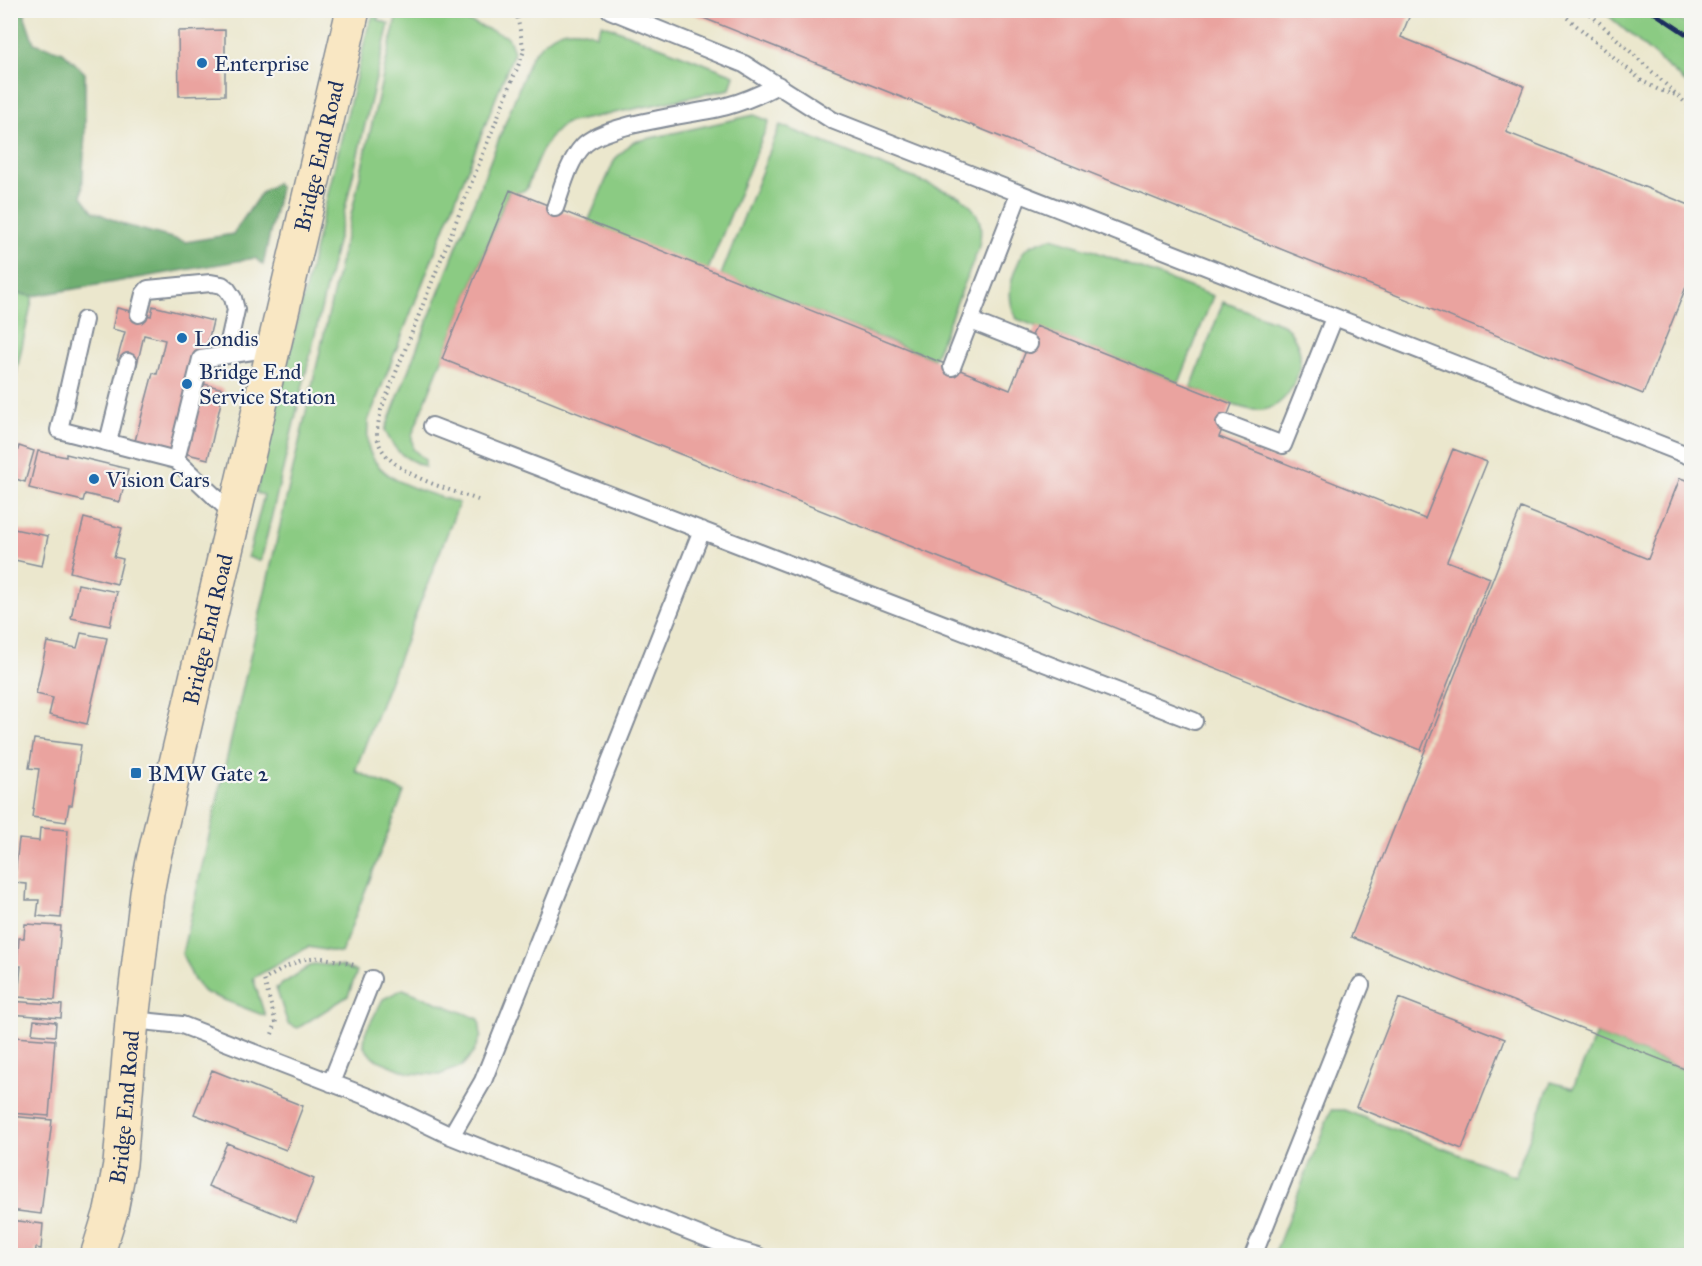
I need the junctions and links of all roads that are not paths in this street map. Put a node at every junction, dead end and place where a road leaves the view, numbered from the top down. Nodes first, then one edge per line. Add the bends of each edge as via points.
1 (353, 10) edge
2 (610, 10) edge
3 (778, 85) junction
4 (1019, 194) junction
5 (555, 208) dead end
6 (139, 314) dead end
7 (1334, 318) junction
8 (84, 320) dead end
9 (971, 321) junction
10 (1029, 344) dead end
11 (273, 348) junction
12 (226, 355) junction
13 (128, 362) dead end
14 (952, 367) dead end
15 (1225, 423) dead end
16 (432, 426) dead end
17 (108, 442) junction
18 (1692, 457) edge
19 (176, 460) junction
20 (233, 514) junction
21 (702, 530) junction
22 (1194, 721) dead end
23 (368, 973) road end
24 (1361, 985) dead end
25 (132, 1020) junction
26 (331, 1083) junction
27 (451, 1136) junction
28 (98, 1256) edge
29 (758, 1256) edge
30 (1253, 1256) edge

1 - 11 main road, Bridge End Road
2 - 3 lane via 744,64
3 - 4 lane via 832,120
3 - 5 lane via 725,106 607,131 583,145 572,162
4 - 7 lane
4 - 9 lane
6 - 12 lane via 148,289 211,282 222,285 233,298 236,310
7 - 15 lane via 1283,445
7 - 18 lane
8 - 17 lane via 59,430
9 - 10 lane
9 - 14 lane
11 - 12 lane
11 - 20 main road, Bridge End Road
12 - 19 lane via 201,359
13 - 17 lane
16 - 21 lane
17 - 19 lane
19 - 20 lane
20 - 25 main road, Bridge End Road via 151,869
21 - 22 lane
21 - 27 lane via 483,1081
23 - 26 lane
24 - 30 lane
25 - 26 lane via 182,1025
25 - 28 main road, Bridge End Road via 120,1164
26 - 27 lane
27 - 29 lane

